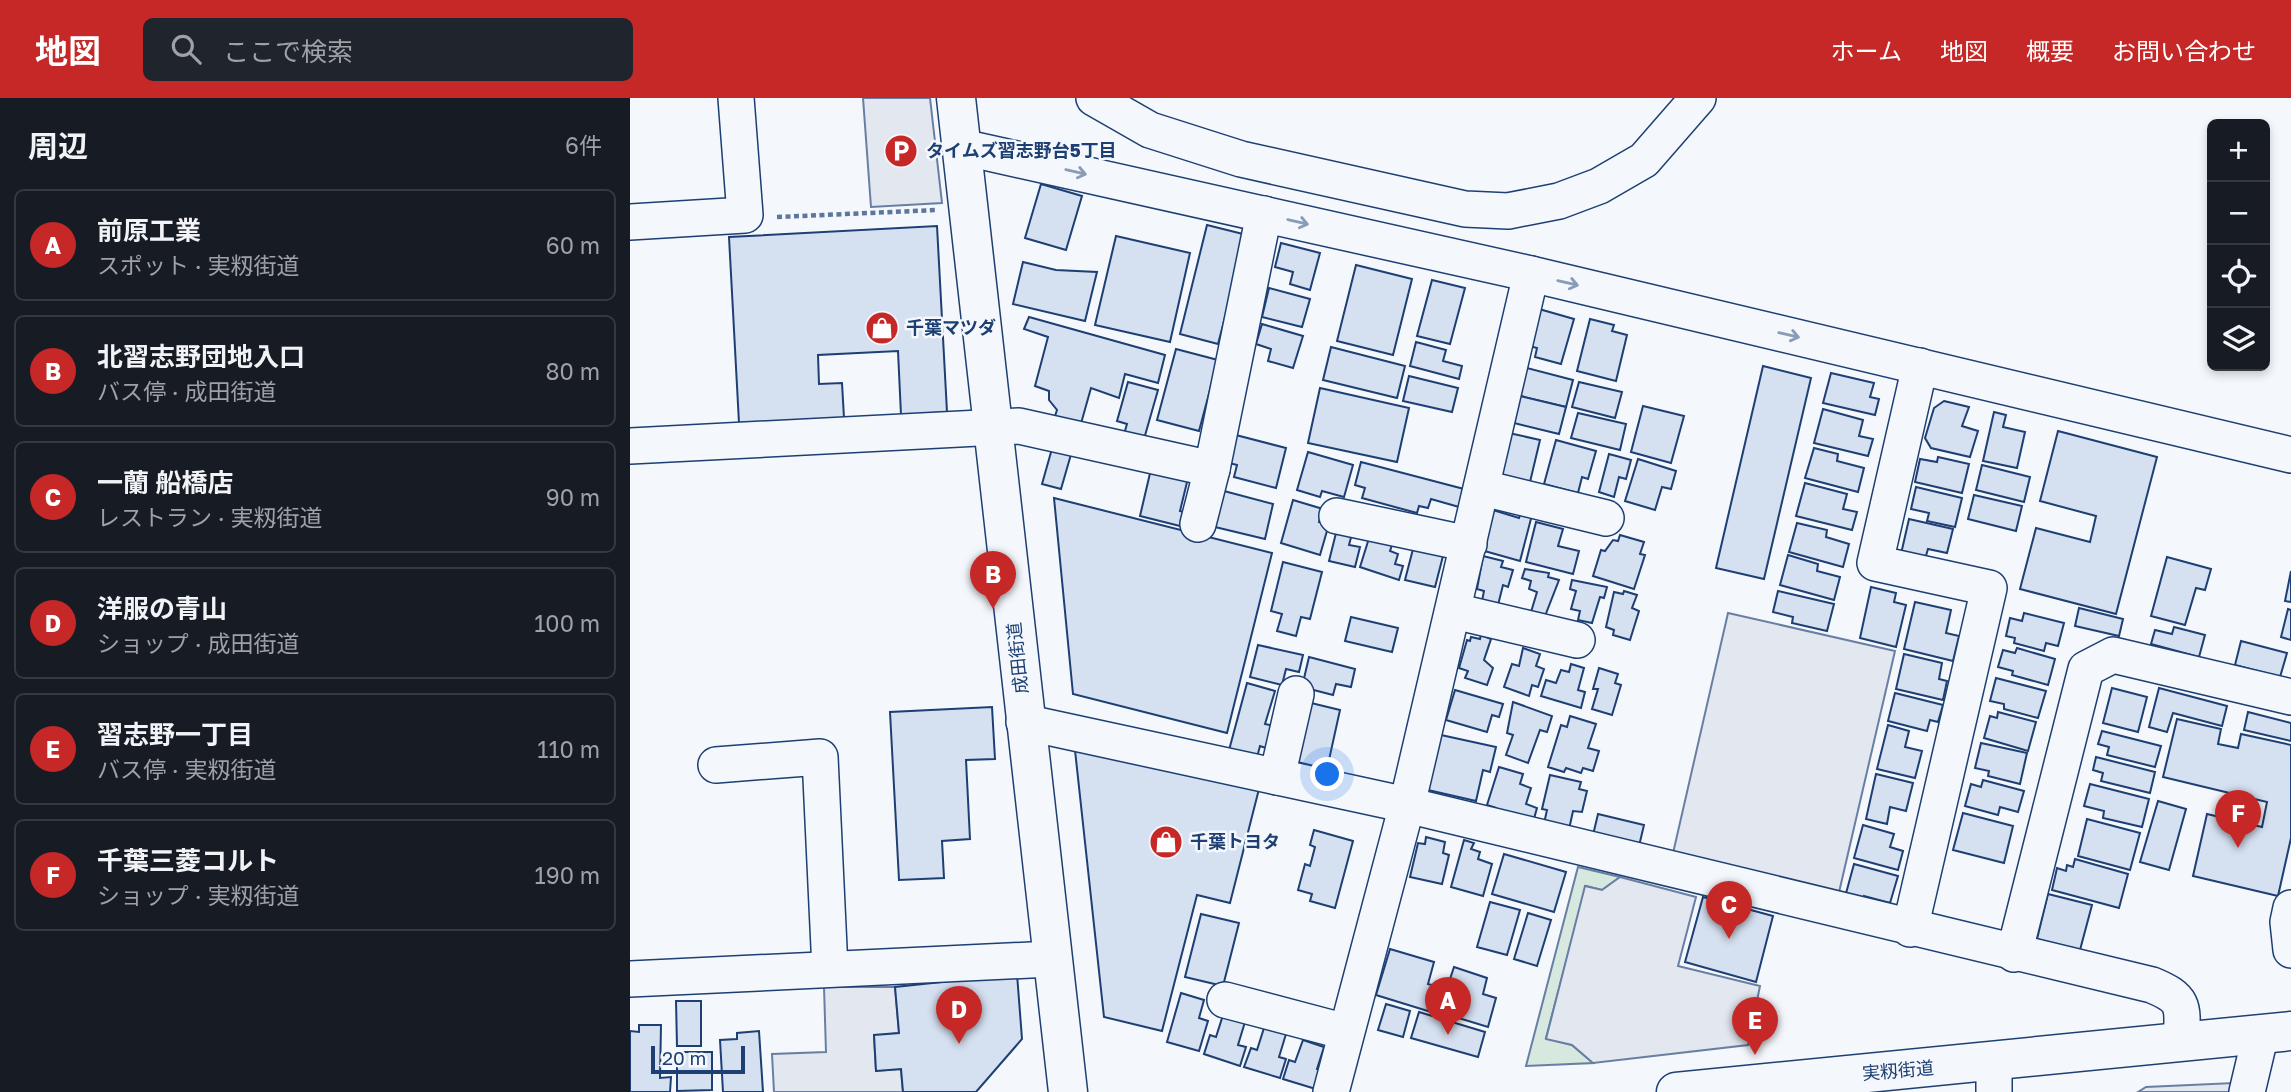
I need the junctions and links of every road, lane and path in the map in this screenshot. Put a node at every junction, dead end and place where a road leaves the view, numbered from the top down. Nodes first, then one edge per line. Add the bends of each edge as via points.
1 (736, 98) edge
2 (956, 98) edge
3 (1094, 98) edge
4 (1698, 98) edge
5 (962, 147) junction
6 (942, 210) dead end
7 (1264, 214) junction
8 (745, 215) junction
9 (630, 222) edge
10 (1531, 274) junction
11 (1920, 366) junction
12 (993, 426) junction
13 (630, 446) edge
14 (2291, 455) edge
15 (1212, 469) junction
16 (1482, 488) junction
17 (1337, 516) dead end
18 (1606, 518) dead end
19 (1198, 524) dead end
20 (1469, 544) junction
21 (1454, 611) junction
22 (1577, 640) dead end
23 (1296, 694) dead end
24 (2291, 697) edge
25 (1024, 722) junction
26 (716, 765) dead end
27 (1277, 777) junction
28 (1407, 805) junction
29 (2291, 908) edge
30 (1910, 929) junction
31 (2291, 950) edge
32 (2014, 954) junction
33 (1051, 959) junction
34 (830, 969) junction
35 (630, 979) edge
36 (1226, 1000) dead end
37 (1346, 1032) junction
38 (2276, 1032) edge
39 (2181, 1042) junction
40 (1994, 1077) edge
41 (1068, 1092) edge
42 (1331, 1092) edge
43 (1676, 1092) edge
44 (2247, 1092) edge

1 - 8 street
2 - 5 main road, 成田街道
3 - 4 street via 1150,130 1241,159 1465,209 1508,211 1559,201 1599,186 1644,160
5 -> 7 street
5 - 12 main road, 成田街道
6 - 8 path
7 -> 10 street
7 - 15 street
8 - 9 street
10 -> 11 street
10 - 16 street
11 - 14 street
11 - 30 street via 1875,563 1990,588
12 - 13 street
12 - 15 street via 1019,426
12 - 25 main road, 成田街道
15 - 19 street
16 - 18 street
16 - 20 street
17 - 20 street
20 - 21 street
21 - 22 street
21 - 28 street
23 - 27 street
24 - 32 street via 2113,655 2087,669
25 - 27 street
25 - 33 main road, 成田街道
26 - 34 street via 820,757
27 - 28 street
28 - 30 street
28 - 37 street
29 - 31 street
30 - 32 street
32 - 39 street via 2171,993 2183,1010
33 - 34 street
33 - 41 main road, 成田街道
34 - 35 street
36 - 37 street
37 - 42 street
38 - 39 main road, 実籾街道
38 - 44 street
39 - 40 main road, 実籾街道
40 - 43 main road, 実籾街道

